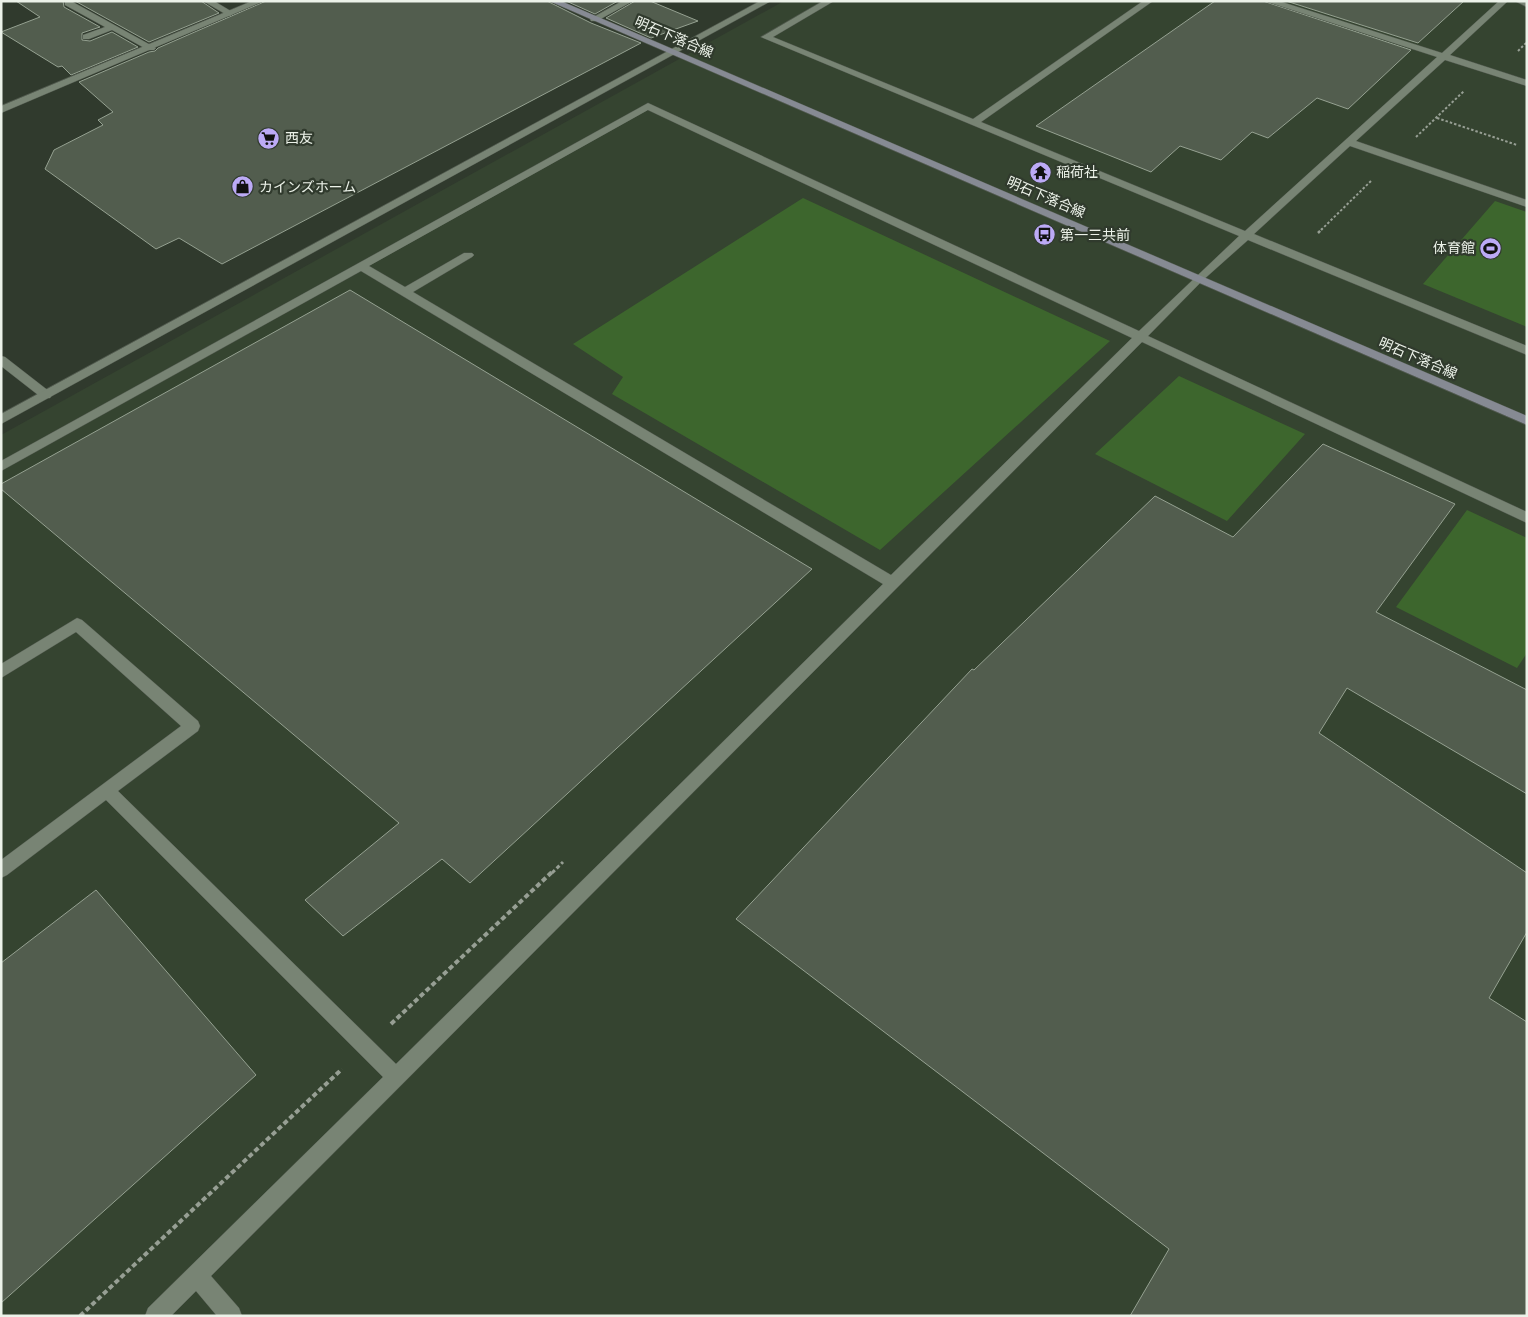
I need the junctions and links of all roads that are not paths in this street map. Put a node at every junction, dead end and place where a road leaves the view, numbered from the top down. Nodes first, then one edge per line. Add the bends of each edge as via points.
1 (207, 1) edge
2 (260, 1) edge
3 (553, 1) edge
4 (629, 1) edge
5 (766, 1) edge
6 (830, 1) edge
7 (1150, 1) edge
8 (1269, 1) edge
9 (1504, 1) edge
10 (1519, 1) edge
11 (68, 3) dead end
12 (1527, 4) edge
13 (230, 14) junction
14 (594, 19) junction
15 (112, 27) junction
16 (86, 37) dead end
17 (151, 48) junction
18 (672, 53) junction
19 (1444, 56) junction
20 (1527, 83) edge
21 (1, 110) edge
22 (973, 123) junction
23 (1350, 142) junction
24 (1527, 204) edge
25 (1247, 236) junction
26 (468, 254) dead end
27 (361, 266) junction
28 (1198, 280) junction
29 (405, 292) junction
30 (1141, 337) junction
31 (1527, 351) edge
32 (1, 360) edge
33 (46, 395) junction
34 (1, 420) edge
35 (1527, 421) edge
36 (1, 467) edge
37 (1527, 518) edge
38 (893, 583) junction
39 (1, 672) edge
40 (107, 792) junction
41 (1, 870) edge
42 (396, 1077) junction
43 (197, 1275) junction
44 (156, 1316) edge
45 (232, 1316) edge

1 - 13 street
2 - 13 street
3 - 14 main road, 明石下落合線
4 - 14 street
5 - 18 street
6 - 22 street via 766,37
7 - 22 street
8 - 19 street
9 - 19 street
10 - 12 street
11 - 15 street
13 - 17 street
14 - 18 main road, 明石下落合線
15 - 16 street
15 - 17 street
17 - 21 street
18 - 28 main road, 明石下落合線
18 - 33 street
19 - 20 street
19 - 23 street
22 - 25 street
23 - 24 street
23 - 25 street
25 - 28 street
25 - 31 street
26 - 29 street
27 - 29 street
27 - 30 street via 648,106
27 - 36 street
28 - 30 street
28 - 35 main road, 明石下落合線
29 - 38 street
30 - 37 street
30 - 38 street
32 - 33 street
33 - 34 street
38 - 42 street
39 - 40 street via 77,624 192,726
40 - 41 street
40 - 42 street
42 - 43 street
43 - 44 street
43 - 45 street

